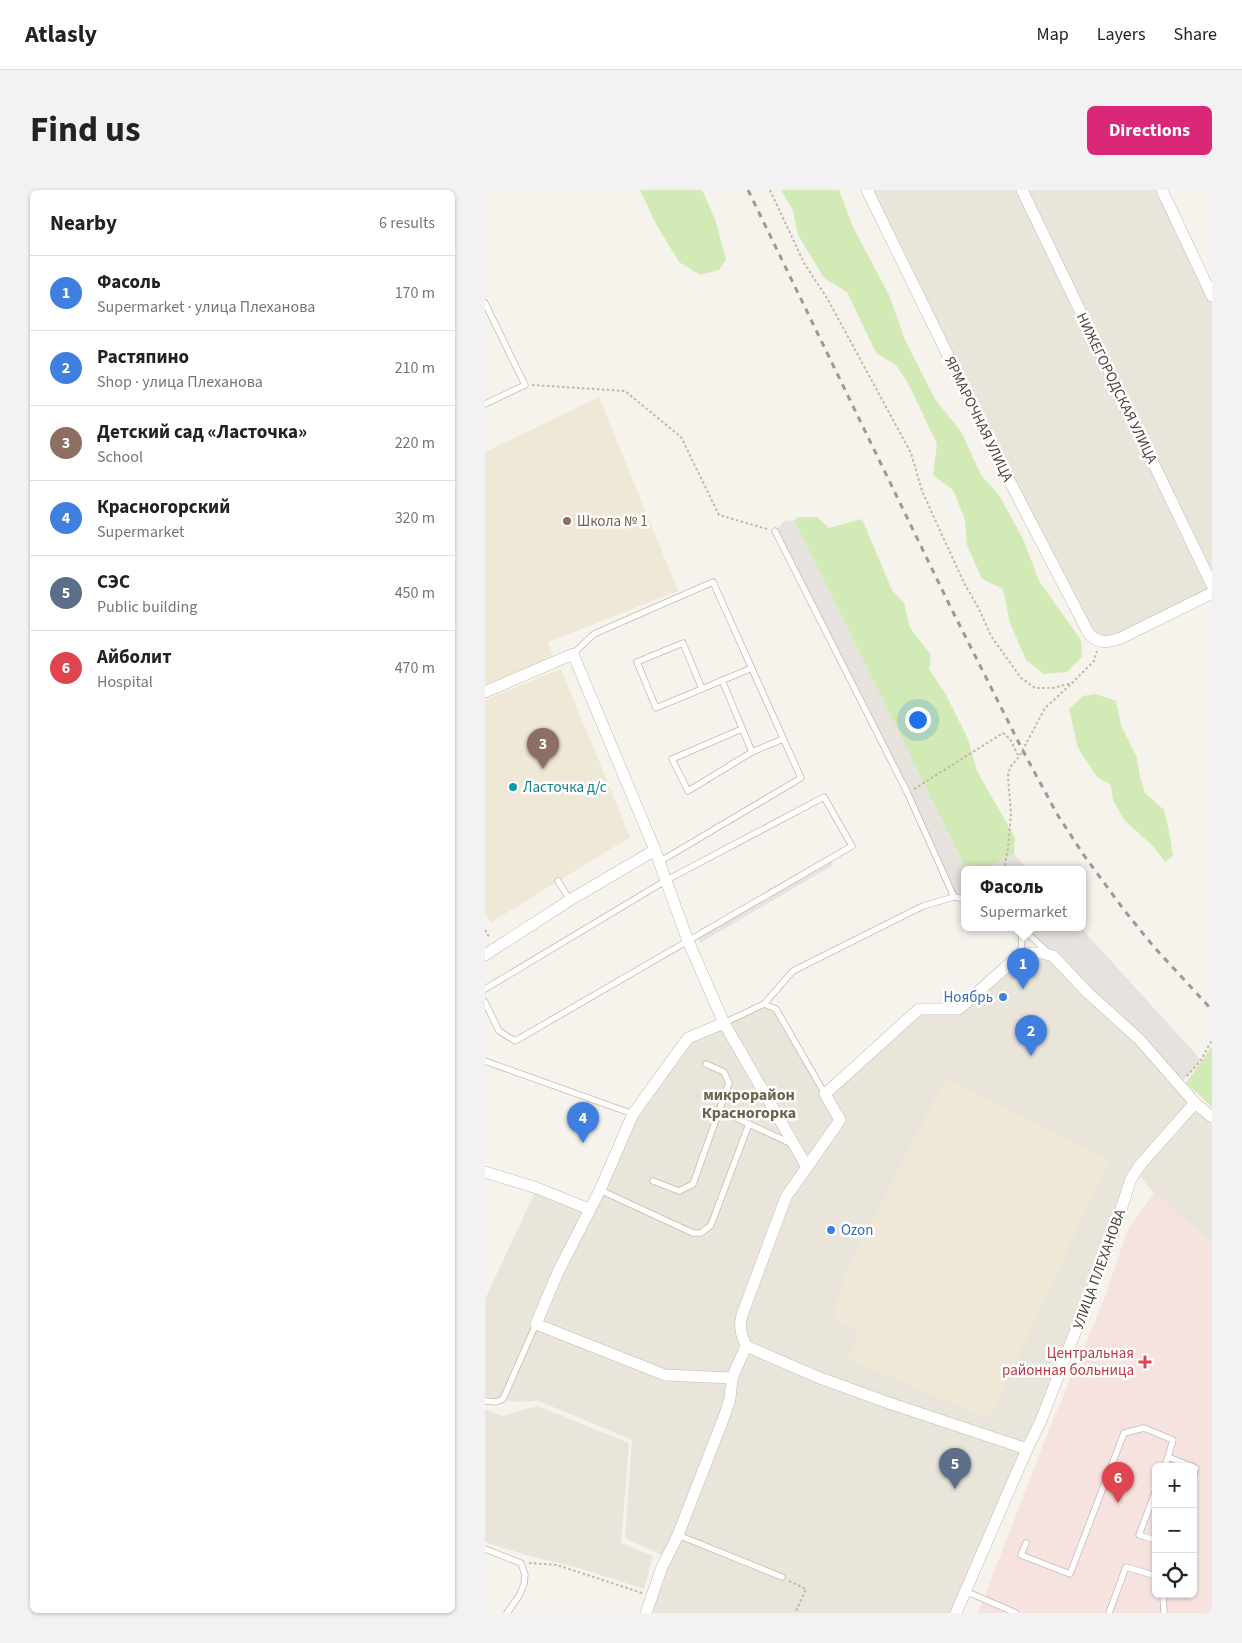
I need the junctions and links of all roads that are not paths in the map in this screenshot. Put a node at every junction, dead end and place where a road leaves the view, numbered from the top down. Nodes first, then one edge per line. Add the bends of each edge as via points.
1 (867, 190) edge
2 (1022, 190) edge
3 (1162, 190) edge
4 (1212, 296) edge
5 (485, 303) edge
6 (485, 404) edge
7 (775, 531) road end
8 (1212, 585) edge
9 (1212, 593) edge
10 (573, 654) junction
11 (752, 668) junction
12 (721, 680) junction
13 (702, 688) junction
14 (485, 692) edge
15 (742, 729) junction
16 (783, 739) junction
17 (751, 752) junction
18 (655, 850) junction
19 (659, 862) junction
20 (558, 881) dead end
21 (665, 881) junction
22 (954, 897) junction
23 (961, 898) edge
24 (570, 900) junction
25 (1021, 931) edge
26 (1024, 931) edge
27 (688, 941) junction
28 (485, 955) edge
29 (1018, 956) junction
30 (1053, 956) junction
31 (485, 989) edge
32 (485, 1002) edge
33 (764, 1004) junction
34 (724, 1023) junction
35 (485, 1061) edge
36 (706, 1064) dead end
37 (825, 1094) junction
38 (1195, 1103) junction
39 (721, 1110) junction
40 (633, 1114) junction
41 (1212, 1117) edge
42 (749, 1124) junction
43 (794, 1144) junction
44 (807, 1167) junction
45 (485, 1172) edge
46 (653, 1181) dead end
47 (600, 1190) junction
48 (589, 1209) junction
49 (536, 1324) junction
50 (746, 1346) junction
51 (732, 1378) junction
52 (485, 1401) edge
53 (1027, 1449) junction
54 (1167, 1457) junction
55 (1165, 1463) edge
56 (1183, 1463) edge
57 (1152, 1501) edge
58 (677, 1535) junction
59 (1152, 1539) edge
60 (1026, 1543) dead end
61 (485, 1549) edge
62 (1152, 1575) edge
63 (782, 1577) road end
64 (965, 1591) junction
65 (1163, 1598) edge
66 (507, 1613) edge
67 (646, 1613) edge
68 (956, 1613) edge
69 (1016, 1613) edge
70 (1109, 1613) edge
71 (1163, 1613) edge

1 - 9 street, ЯРМАРОЧНАЯ УЛИЦА via 1009,480 1089,634 1101,642 1121,638
2 - 8 street, НИЖЕГОРОДСКАЯ УЛИЦА
3 - 4 street
5 - 6 lane via 525,385
7 - 22 lane via 908,794
10 - 11 lane via 594,634 713,582
10 - 14 street
10 - 18 street
11 - 12 lane
11 - 16 lane
12 - 13 lane
12 - 15 lane
13 - 13 lane via 683,643 637,662 656,708
15 - 17 lane
15 - 17 lane via 672,759 688,791
16 - 17 lane
16 - 19 lane via 801,778
18 - 19 street
18 - 24 street
19 - 21 street
20 - 24 lane
21 - 27 street
21 - 27 lane via 824,797 852,846
21 - 31 lane
22 - 23 lane
22 - 33 lane via 923,906 793,971
24 - 28 street
25 - 29 lane via 1022,947
26 - 30 lane
27 - 32 lane via 515,1041 499,1031
27 - 34 street
29 - 30 street
29 - 37 street via 959,1009 919,1009
30 - 38 street via 1139,1039
33 - 34 lane
33 - 37 lane via 776,1009
34 - 40 street via 688,1038
34 - 43 street
35 - 40 lane
36 - 39 lane via 724,1072 729,1083
37 - 44 street via 839,1120
38 - 41 street
38 - 53 street, УЛИЦА ПЛЕХАНОВА via 1136,1172 1126,1192 1070,1348
39 - 42 lane
39 - 46 lane via 693,1184 679,1191
40 - 47 street
42 - 43 lane
42 - 47 lane via 711,1225 701,1234 693,1234
43 - 44 street
44 - 50 street via 786,1197 742,1315 740,1325
45 - 48 street
47 - 48 street
48 - 49 street
49 - 51 street via 665,1374
49 - 52 lane via 503,1398 495,1402
50 - 51 street
50 - 53 street via 889,1404
51 - 58 street via 724,1417
53 - 64 street, УЛИЦА ПЛЕХАНОВА
54 - 55 lane
54 - 56 lane
54 - 60 lane via 1173,1440 1145,1428 1124,1433 1070,1574 1021,1555
57 - 59 lane via 1139,1535
58 - 63 lane
58 - 67 street
61 - 66 lane via 521,1563 525,1575 523,1584
62 - 70 lane via 1126,1567
64 - 68 street, УЛИЦА ПЛЕХАНОВА
64 - 69 lane
65 - 71 lane

